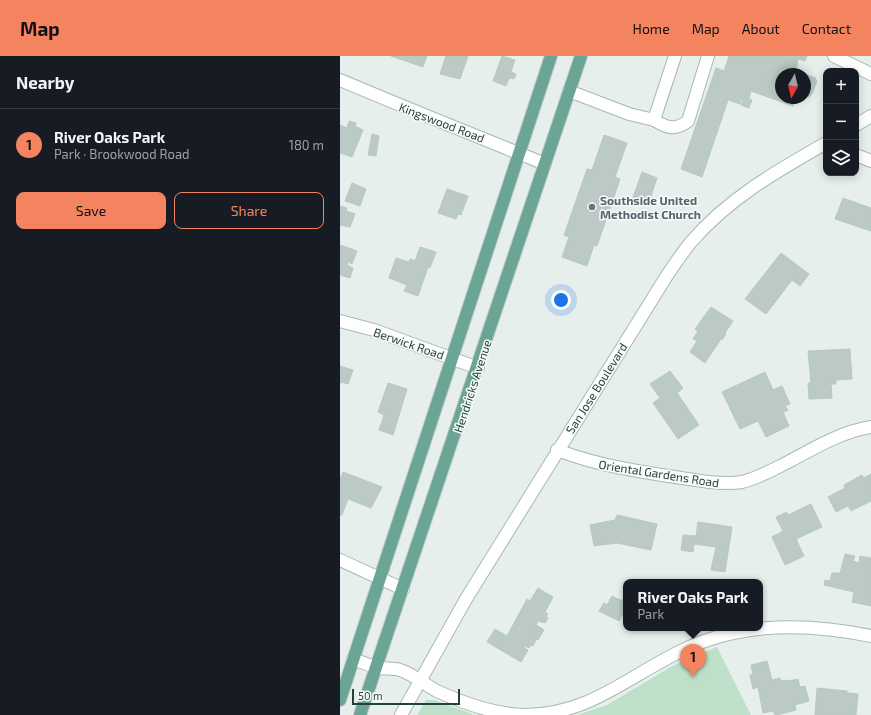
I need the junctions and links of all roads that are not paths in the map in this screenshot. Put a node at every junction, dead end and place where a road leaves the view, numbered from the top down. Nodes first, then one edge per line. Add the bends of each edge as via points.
1 (551, 56) edge
2 (581, 56) edge
3 (675, 56) edge
4 (708, 56) edge
5 (834, 56) edge
6 (871, 74) edge
7 (340, 80) edge
8 (569, 91) junction
9 (871, 116) edge
10 (654, 120) junction
11 (859, 123) edge
12 (823, 146) edge
13 (519, 153) junction
14 (859, 156) edge
15 (871, 161) edge
16 (545, 164) junction
17 (340, 321) edge
18 (451, 357) junction
19 (478, 368) junction
20 (871, 427) edge
21 (557, 450) junction
22 (340, 560) edge
23 (379, 579) junction
24 (403, 589) junction
25 (763, 630) edge
26 (750, 631) edge
27 (871, 636) edge
28 (353, 659) junction
29 (377, 667) junction
30 (421, 682) junction
31 (340, 700) edge
32 (360, 715) edge
33 (401, 715) edge

1 - 13 main road
2 - 8 main road, Hendricks Avenue
3 - 10 street
4 - 10 street via 688,121 673,128 665,127
5 - 6 street
7 - 13 street, Kingswood Road
8 - 10 street via 629,114
8 - 16 main road, Hendricks Avenue
9 - 11 street
12 - 21 street, San Jose Boulevard via 748,190 726,207 691,242 666,277
13 - 16 street, Kingswood Road
13 - 18 main road
14 - 15 street
16 - 19 main road, Hendricks Avenue
17 - 18 street, Berwick Road
18 - 19 street, Berwick Road
18 - 23 main road
19 - 24 main road, Hendricks Avenue
20 - 21 street, Oriental Gardens Road via 848,432 767,473 741,482 725,483 610,467
21 - 30 street, San Jose Boulevard via 466,599
22 - 23 street
23 - 24 street
23 - 28 main road
24 - 29 main road, Hendricks Avenue
25 - 27 street via 817,627
26 - 30 street via 680,651 604,696 576,708 532,714 509,713 486,709
28 - 29 street
28 - 31 main road
29 - 30 street via 401,670
29 - 32 main road, Hendricks Avenue
30 - 33 street, San Jose Boulevard

